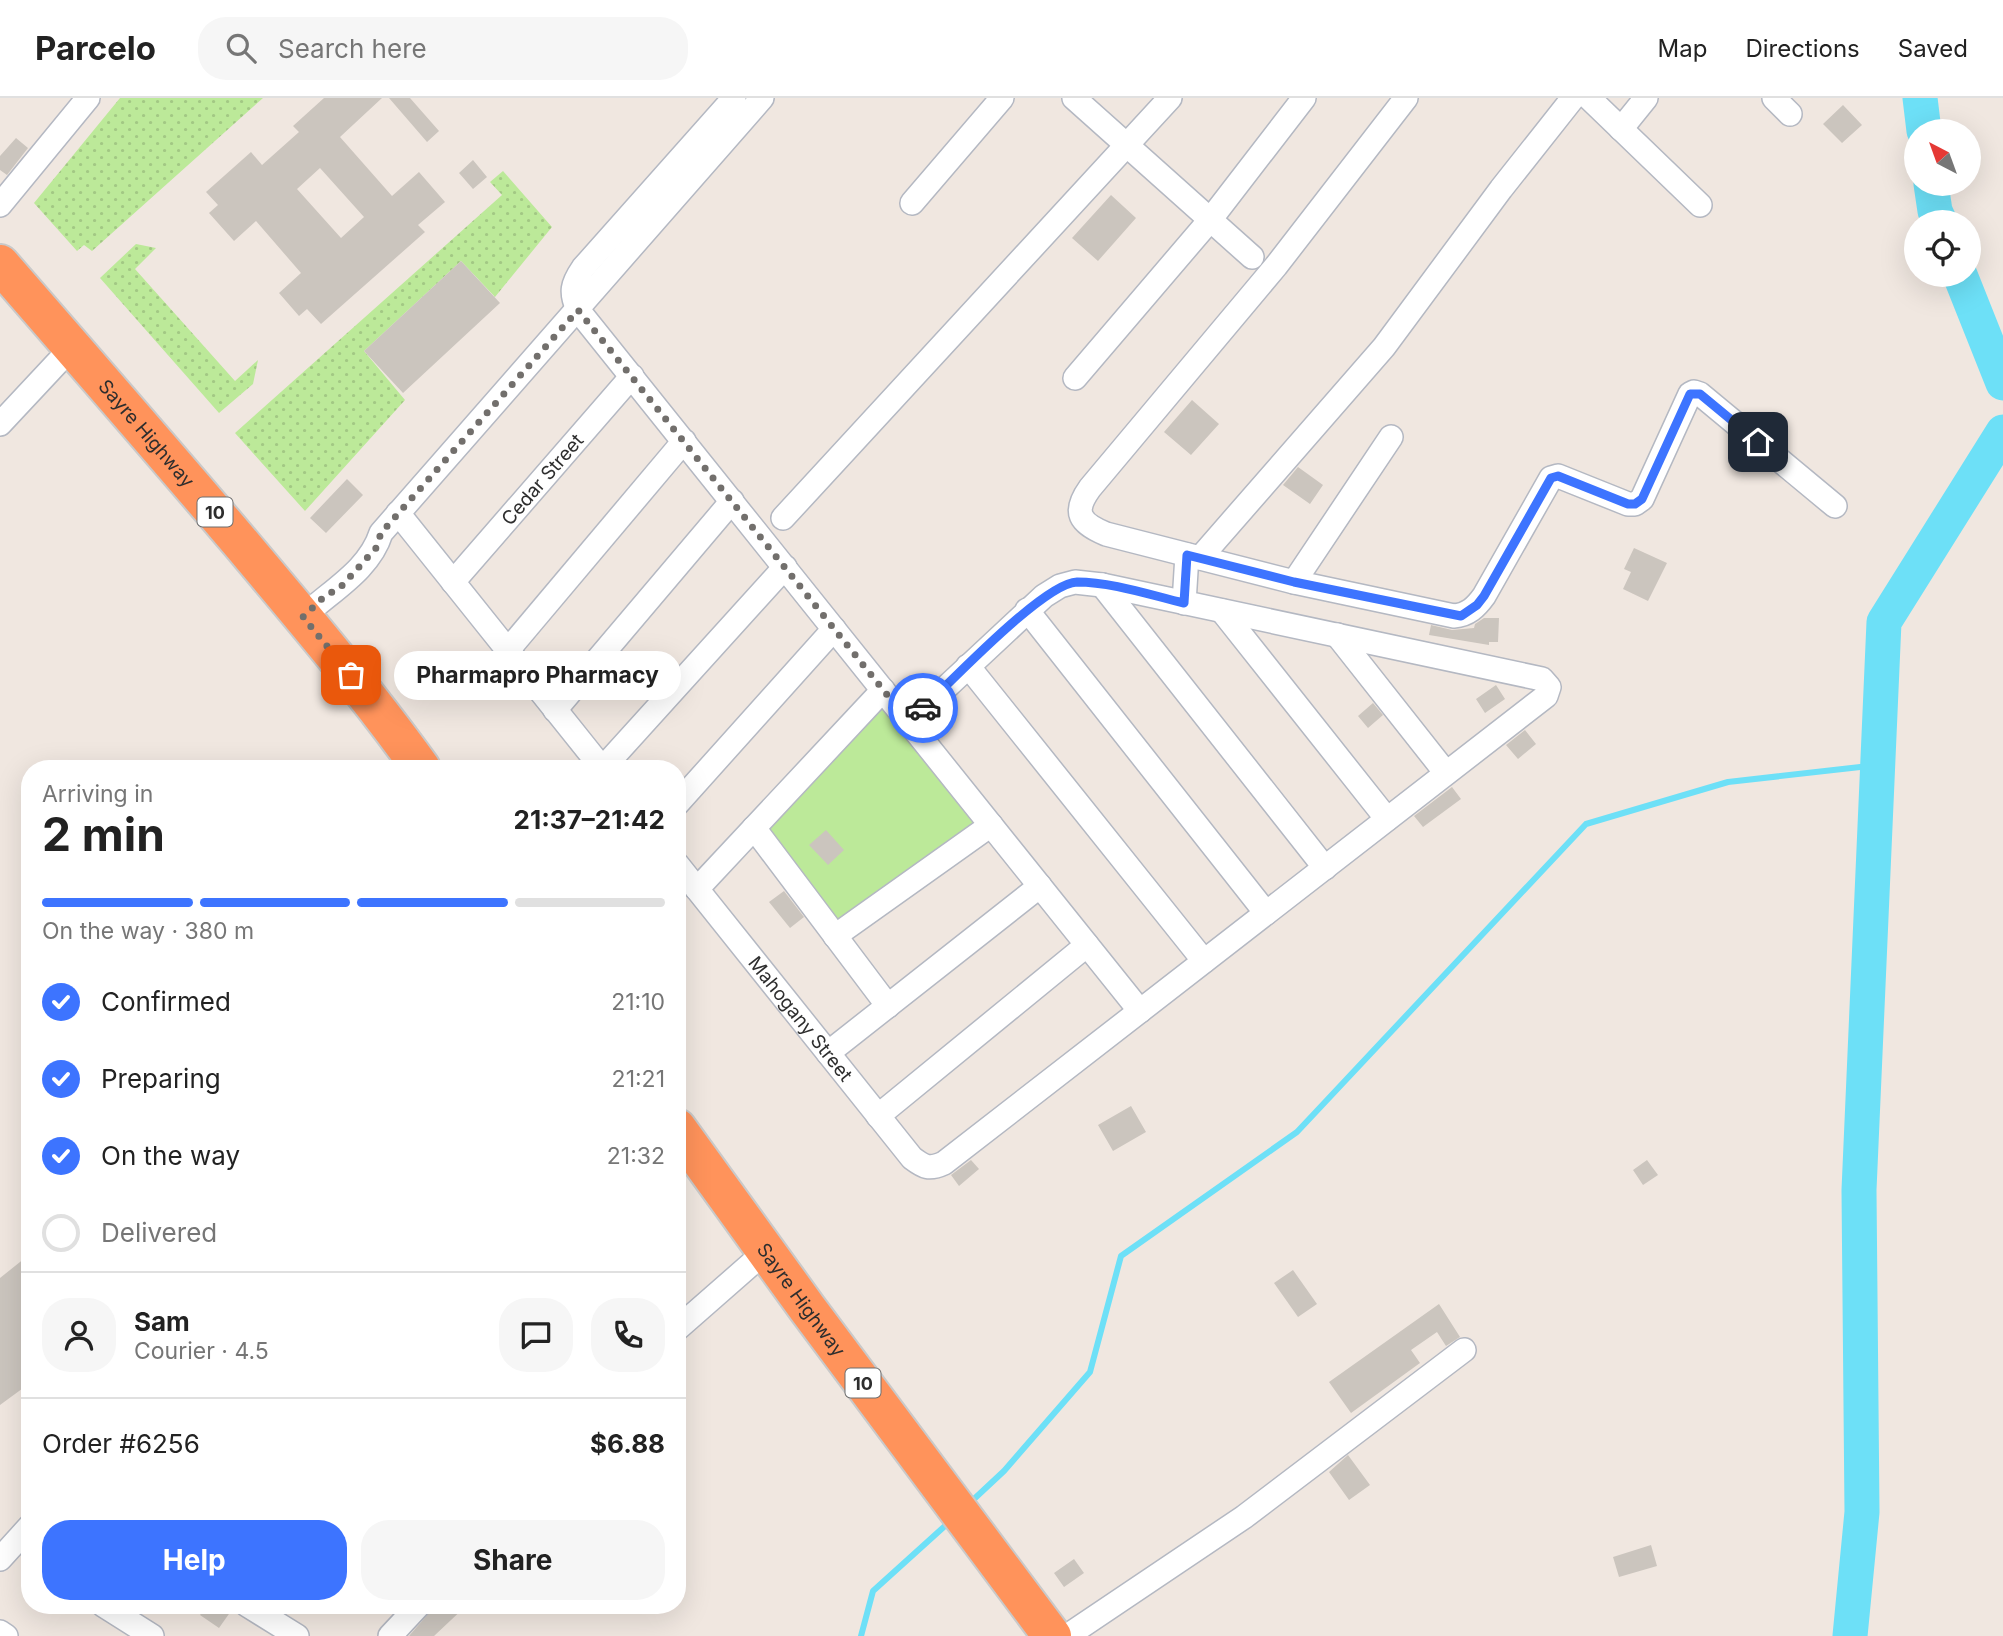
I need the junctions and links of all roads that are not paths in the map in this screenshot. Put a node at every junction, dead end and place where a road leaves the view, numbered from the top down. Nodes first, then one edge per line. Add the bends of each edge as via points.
1 (88, 98) edge
2 (734, 98) edge
3 (762, 98) edge
4 (1002, 98) edge
5 (1074, 98) edge
6 (1170, 98) edge
7 (1304, 98) edge
8 (1406, 98) edge
9 (1573, 98) edge
10 (1590, 98) edge
11 (1646, 98) edge
12 (1774, 98) edge
13 (1790, 114) dead end
14 (1621, 129) junction
15 (1127, 145) junction
16 (912, 203) dead end
17 (0, 205) edge
18 (1700, 205) dead end
19 (1210, 220) junction
20 (1252, 257) dead end
21 (0, 264) edge
22 (578, 310) junction
23 (72, 347) junction
24 (632, 376) junction
25 (1075, 378) dead end
26 (0, 424) edge
27 (1391, 437) dead end
28 (684, 441) junction
29 (732, 501) junction
30 (1835, 506) dead end
31 (398, 513) junction
32 (783, 518) dead end
33 (1193, 556) junction
34 (785, 567) junction
35 (453, 582) junction
36 (1294, 582) junction
37 (1102, 585) junction
38 (1184, 603) junction
39 (315, 606) junction
40 (1027, 610) junction
41 (1222, 611) junction
42 (834, 629) junction
43 (1338, 635) junction
44 (508, 650) junction
45 (968, 666) junction
46 (883, 690) junction
47 (555, 710) junction
48 (909, 722) junction
49 (415, 760) edge
50 (596, 760) edge
51 (609, 760) edge
52 (1446, 773) junction
53 (686, 794) edge
54 (1387, 819) junction
55 (991, 825) junction
56 (754, 828) junction
57 (1325, 867) junction
58 (686, 875) edge
59 (1040, 886) junction
60 (698, 889) junction
61 (1266, 913) junction
62 (835, 936) junction
63 (1087, 945) junction
64 (1204, 961) junction
65 (888, 1006) junction
66 (1140, 1011) junction
67 (828, 1053) junction
68 (878, 1116) junction
69 (686, 1140) edge
70 (766, 1251) junction
71 (686, 1321) edge
72 (1464, 1350) dead end
73 (117, 1614) edge
74 (262, 1614) edge
75 (411, 1614) edge
76 (0, 1632) edge
77 (6, 1636) edge
78 (152, 1636) edge
79 (298, 1636) edge
80 (390, 1636) edge
81 (1052, 1636) edge
82 (1067, 1636) edge

1 - 17 street
2 - 22 street via 583,268 572,291
3 - 22 street
4 - 16 street
5 - 15 street
6 - 15 street
7 - 19 street
8 - 33 street via 1276,266 1081,500 1082,520 1093,528
9 - 33 street via 1384,347
10 - 14 street
11 - 14 street
12 - 13 street
14 - 18 street
15 - 19 street
15 - 32 street
19 - 20 street
19 - 25 street
21 - 23 highway, Sayre Highway / 10
22 - 24 street
22 - 31 street
23 - 26 street
23 - 39 highway, Sayre Highway / 10
24 - 28 street
24 - 35 street, Cedar Street
27 - 36 street
28 - 29 street
28 - 44 street
29 - 34 street
29 - 47 street
30 - 36 street via 1694,393 1642,499 1628,504 1558,476 1551,478 1484,596 1468,612 1454,616
31 - 35 street
31 - 39 street via 347,559
33 - 36 street
33 - 38 street
34 - 42 street
34 - 51 street
35 - 44 street
37 - 38 street
37 - 40 street via 1075,582 1060,586
37 - 57 street
38 - 41 street
39 - 49 highway, Sayre Highway / 10
40 - 45 street
40 - 61 street
41 - 43 street
41 - 54 street
42 - 46 street
42 - 53 street
43 - 52 street
43 - 52 street via 1542,679 1548,684 1546,696
44 - 47 street
45 - 48 street
45 - 64 street
46 - 48 street
46 - 56 street
47 - 50 street
48 - 55 street
52 - 54 street
54 - 57 street
55 - 59 street
55 - 62 street
56 - 60 street
56 - 62 street
57 - 61 street
58 - 60 street, Mahogany Street
59 - 63 street
59 - 65 street
60 - 67 street, Mahogany Street
61 - 64 street
62 - 65 street
63 - 66 street
63 - 68 street
64 - 66 street
65 - 67 street
66 - 68 street, Mahogany Street via 944,1163 926,1168 912,1158
67 - 68 street, Mahogany Street
69 - 70 highway, Sayre Highway / 10
70 - 71 street
70 - 81 highway, Sayre Highway / 10
72 - 82 street via 1244,1517
73 - 78 street
74 - 79 street
75 - 80 street
76 - 77 street

